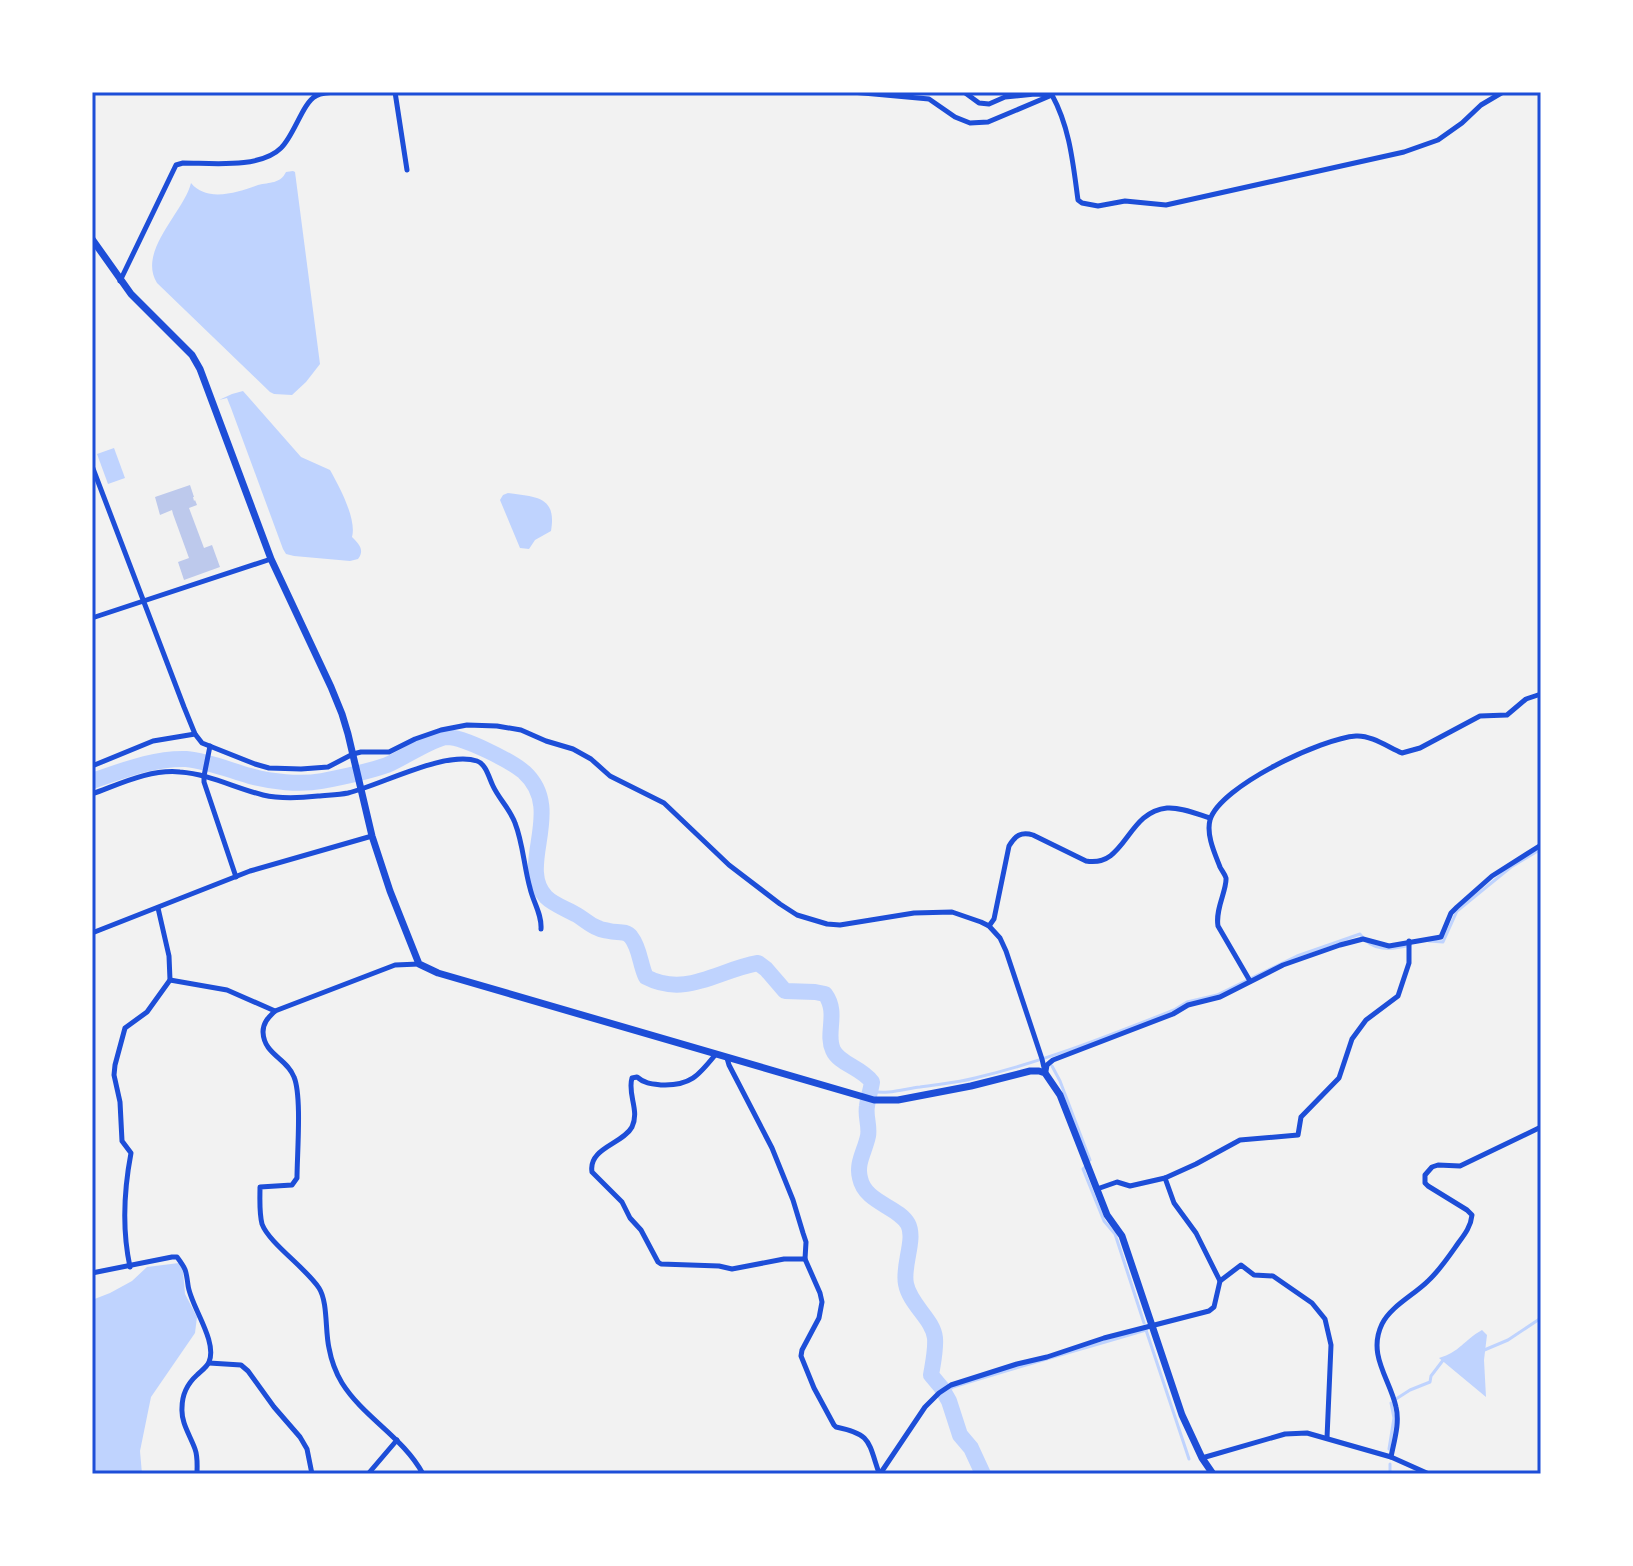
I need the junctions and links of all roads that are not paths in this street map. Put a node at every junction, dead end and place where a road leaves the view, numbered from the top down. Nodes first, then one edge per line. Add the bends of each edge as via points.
1 (341, 92) edge
2 (395, 92) edge
3 (852, 92) edge
4 (964, 92) edge
5 (1503, 92) edge
6 (1052, 95) junction
7 (407, 170) dead end
8 (92, 239) edge
9 (120, 281) junction
10 (92, 466) edge
11 (271, 559) junction
12 (143, 601) junction
13 (92, 618) edge
14 (1541, 694) edge
15 (195, 734) junction
16 (210, 749) junction
17 (354, 758) junction
18 (92, 766) edge
19 (204, 774) junction
20 (359, 786) junction
21 (92, 794) edge
22 (1210, 818) junction
23 (372, 836) junction
24 (1541, 845) edge
25 (236, 877) junction
26 (158, 908) junction
27 (989, 926) junction
28 (541, 929) dead end
29 (92, 933) edge
30 (1409, 944) junction
31 (419, 964) junction
32 (1249, 979) junction
33 (170, 980) junction
34 (275, 1011) junction
35 (716, 1054) junction
36 (727, 1058) junction
37 (1045, 1073) junction
38 (1541, 1127) edge
39 (1165, 1178) junction
40 (1097, 1189) junction
41 (805, 1259) junction
42 (130, 1267) junction
43 (92, 1273) edge
44 (1220, 1281) junction
45 (1151, 1326) junction
46 (209, 1363) junction
47 (1327, 1438) junction
48 (397, 1440) junction
49 (1391, 1457) junction
50 (1202, 1458) junction
51 (197, 1474) edge
52 (312, 1474) edge
53 (368, 1474) edge
54 (423, 1474) edge
55 (1213, 1474) edge
56 (1429, 1474) edge

1 - 9 street via 316,96 308,103 281,150 268,156 250,162 176,165
2 - 7 street
3 - 6 street via 929,99 970,123 988,122
4 - 6 street via 989,104 1005,97
5 - 6 street via 1452,132 1419,148 1166,205 1125,201 1098,206 1078,200 1067,130
8 - 9 main road
9 - 11 main road via 192,355
10 - 12 street
11 - 12 street
11 - 17 main road via 331,687
12 - 13 street
12 - 15 street
14 - 22 street via 1507,715 1480,716 1402,753 1358,736 1302,752 1245,783
15 - 16 street
15 - 18 street via 153,741
16 - 17 street via 269,768 316,769
16 - 19 street
17 - 20 main road
17 - 27 street via 361,752 389,752 467,725 521,730 573,749 610,776 664,803 729,865 797,915 840,925 952,912
19 - 20 street via 288,798 348,793
19 - 21 street via 170,771
19 - 25 street
20 - 23 main road
20 - 28 street via 445,761 482,764 516,825
22 - 27 street via 1177,809 1157,811 1135,825 1109,858 1094,863 1033,835 1019,834 1009,846
22 - 32 street via 1212,844 1226,879 1218,926
23 - 25 street
23 - 31 main road
24 - 30 street via 1492,876 1457,907 1441,937
25 - 26 street
26 - 29 street
26 - 33 street
27 - 37 street via 1006,951
30 - 32 street via 1363,939
30 - 39 street via 1398,996 1366,1020 1352,1039 1339,1078 1301,1117 1298,1135 1240,1140
31 - 34 street via 395,965
31 - 35 main road
32 - 37 street via 1220,997 1053,1060
33 - 34 street via 227,990
33 - 42 street via 147,1012 125,1028 115,1065 122,1141 131,1153 125,1218
34 - 48 street via 262,1028 265,1044 296,1080 297,1178 292,1185 260,1187 262,1223 268,1236 320,1289 329,1351 341,1381 362,1409
35 - 36 main road
35 - 41 street via 701,1073 684,1083 651,1084 632,1078 632,1127 592,1162 592,1172 622,1202 661,1264 729,1269
36 - 37 main road via 874,1100 898,1100 1030,1071
36 - 41 street via 793,1200 806,1242
37 - 40 main road via 1060,1095
38 - 49 street via 1460,1166 1438,1165 1425,1175 1428,1186 1467,1210 1472,1220 1442,1266 1389,1315 1379,1334 1380,1366 1397,1414
39 - 40 street
39 - 44 street
40 - 45 main road via 1122,1236
41 - 45 street via 822,1302 802,1362 834,1425 864,1437 880,1474 925,1407 945,1388
42 - 43 street
42 - 46 street via 177,1257 204,1324
44 - 45 street via 1209,1311
44 - 47 street via 1241,1265 1254,1275 1273,1276 1312,1303 1325,1319 1331,1345
45 - 50 main road
46 - 51 street via 188,1385 182,1402
46 - 52 street via 241,1365 248,1371 300,1437
47 - 49 street
47 - 50 street via 1285,1434
48 - 53 street
48 - 54 street
49 - 56 street
50 - 55 main road

